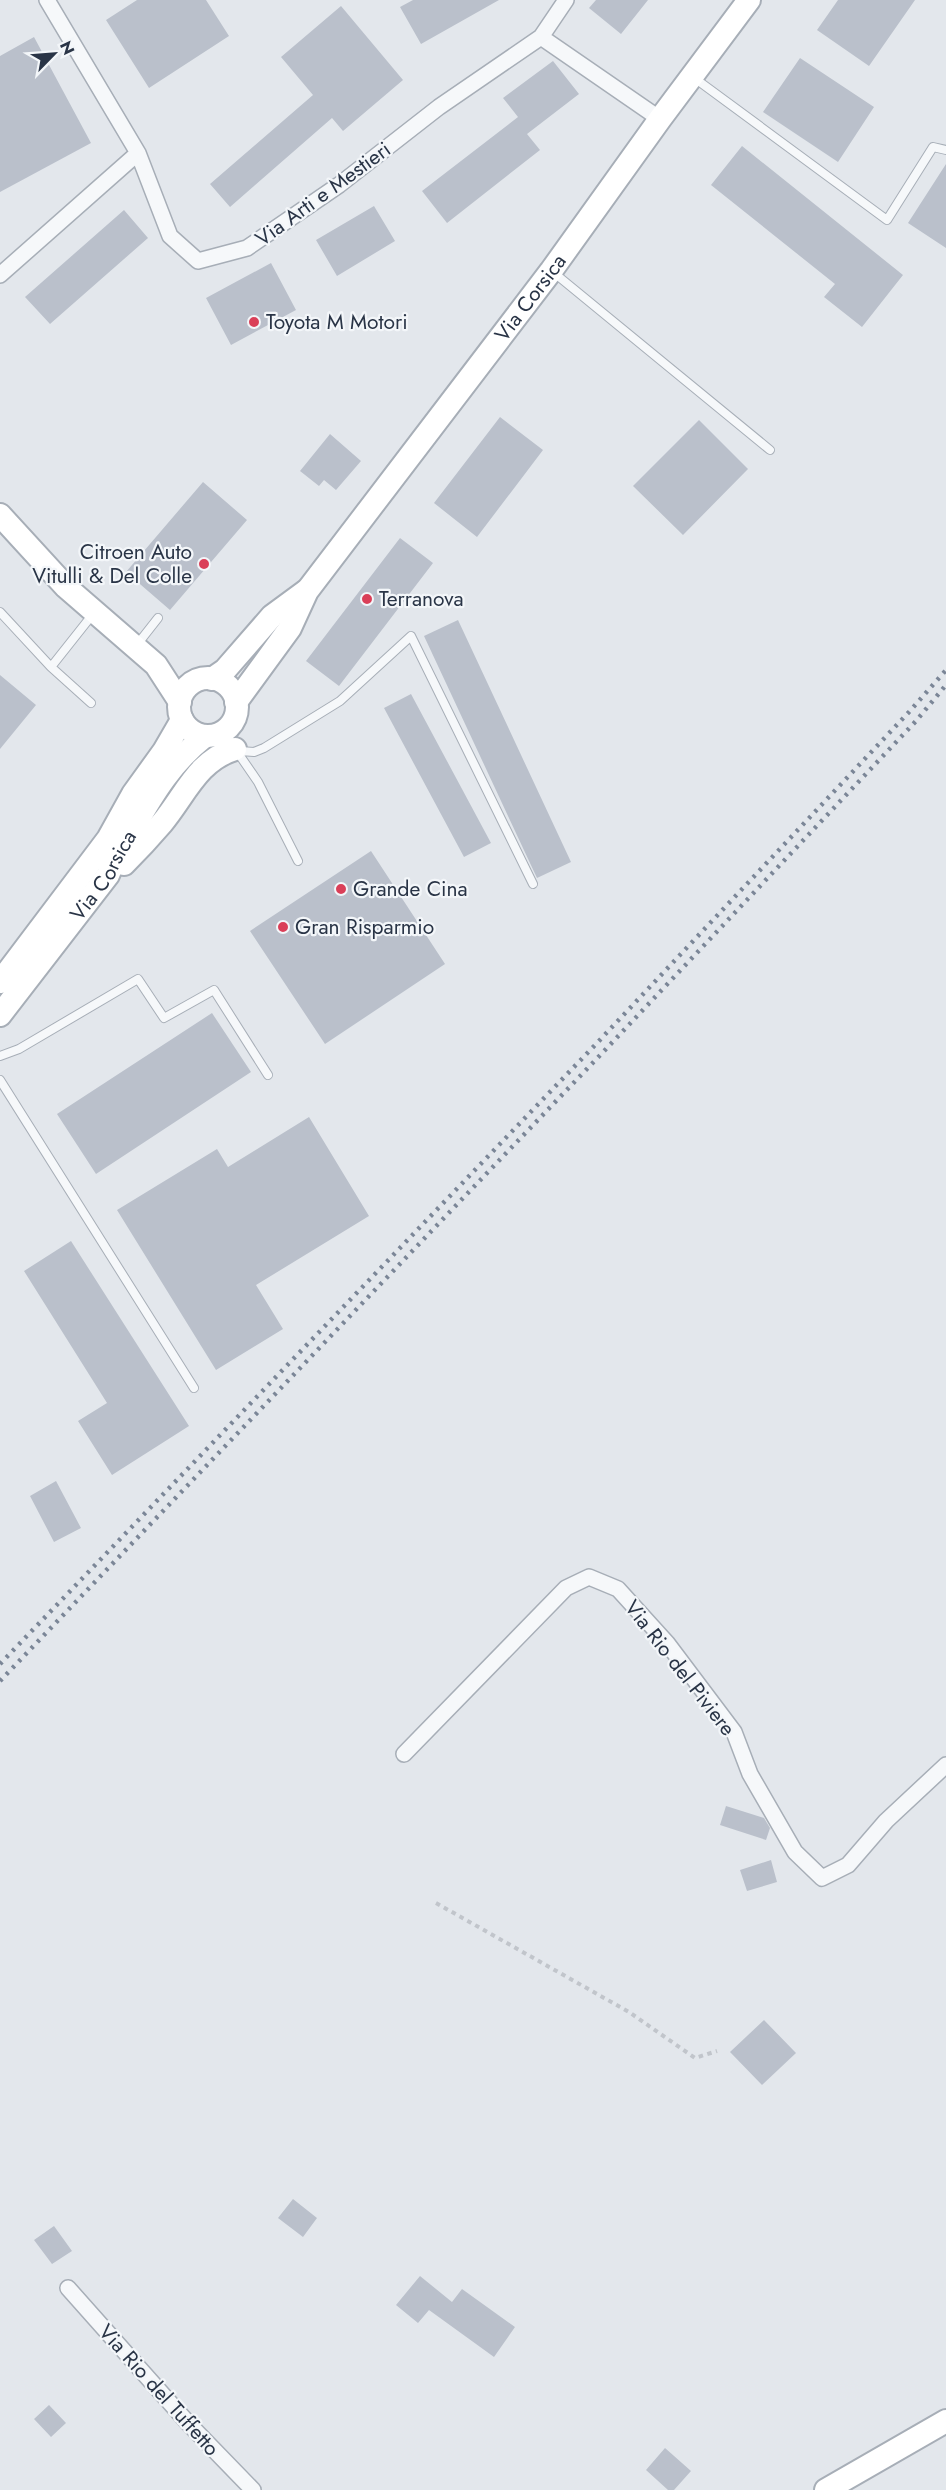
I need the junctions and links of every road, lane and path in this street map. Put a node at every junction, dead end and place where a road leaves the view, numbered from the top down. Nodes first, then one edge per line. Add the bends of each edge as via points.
1 (47, 0) edge
2 (566, 0) edge
3 (749, 0) edge
4 (541, 37) junction
5 (692, 76) junction
6 (660, 119) junction
7 (946, 150) edge
8 (138, 153) junction
9 (551, 271) junction
10 (0, 275) edge
11 (770, 450) dead end
12 (0, 515) edge
13 (307, 591) junction
14 (0, 612) edge
15 (94, 613) junction
16 (158, 618) dead end
17 (135, 647) junction
18 (156, 665) junction
19 (51, 668) junction
20 (212, 679) junction
21 (236, 702) junction
22 (91, 703) dead end
23 (181, 711) junction
24 (220, 739) junction
25 (298, 861) dead end
26 (108, 875) junction
27 (533, 884) dead end
28 (0, 982) edge
29 (0, 1015) edge
30 (0, 1056) edge
31 (268, 1075) dead end
32 (0, 1080) edge
33 (194, 1389) dead end
34 (404, 1754) dead end
35 (946, 1765) edge
36 (436, 1903) dead end
37 (717, 2051) dead end
38 (68, 2288) dead end
39 (946, 2421) edge
40 (253, 2490) edge
41 (826, 2490) edge

1 - 8 street, Via Arti e Mestieri
2 - 4 street, Via Arti e Mestieri
3 - 5 main road, Via Corsica
4 - 6 street
4 - 8 street, Via Arti e Mestieri via 247,248 198,261 170,236
5 - 6 main road, Via Corsica
5 - 7 lane via 887,219 933,147
6 - 9 main road, Via Corsica
8 - 10 street
9 - 11 lane
9 - 13 main road, Via Corsica
12 - 15 main road
13 - 20 main road, Via Corsica via 272,616 225,670
13 - 21 main road, Via Corsica via 290,628
14 - 19 lane
15 - 17 main road
15 - 19 lane
16 - 17 lane
17 - 18 main road
18 - 20 main road
18 - 23 main road
19 - 22 lane
20 - 21 main road via 226,685
20 - 23 main road, Via Corsica via 192,683 184,691
21 - 24 main road, Via Corsica via 232,722
23 - 24 main road via 193,732
23 - 28 main road, Via Corsica via 164,751 133,794 108,840
24 - 25 lane via 258,782
24 - 26 main road via 213,758 162,822 125,863
24 - 26 main road, Via Corsica via 182,756 155,789
24 - 27 lane via 246,753 264,748 340,701 411,636
26 - 29 main road, Via Corsica
30 - 31 lane via 138,979 164,1018 214,990
32 - 33 lane
34 - 35 street, Via Rio del Piviere via 566,1588 589,1577 618,1589 667,1643 734,1732 750,1774 795,1852 822,1878 849,1865 886,1821
36 - 37 path via 629,2012 695,2058
38 - 40 street, Via Rio del Tuffetto
39 - 41 main road

